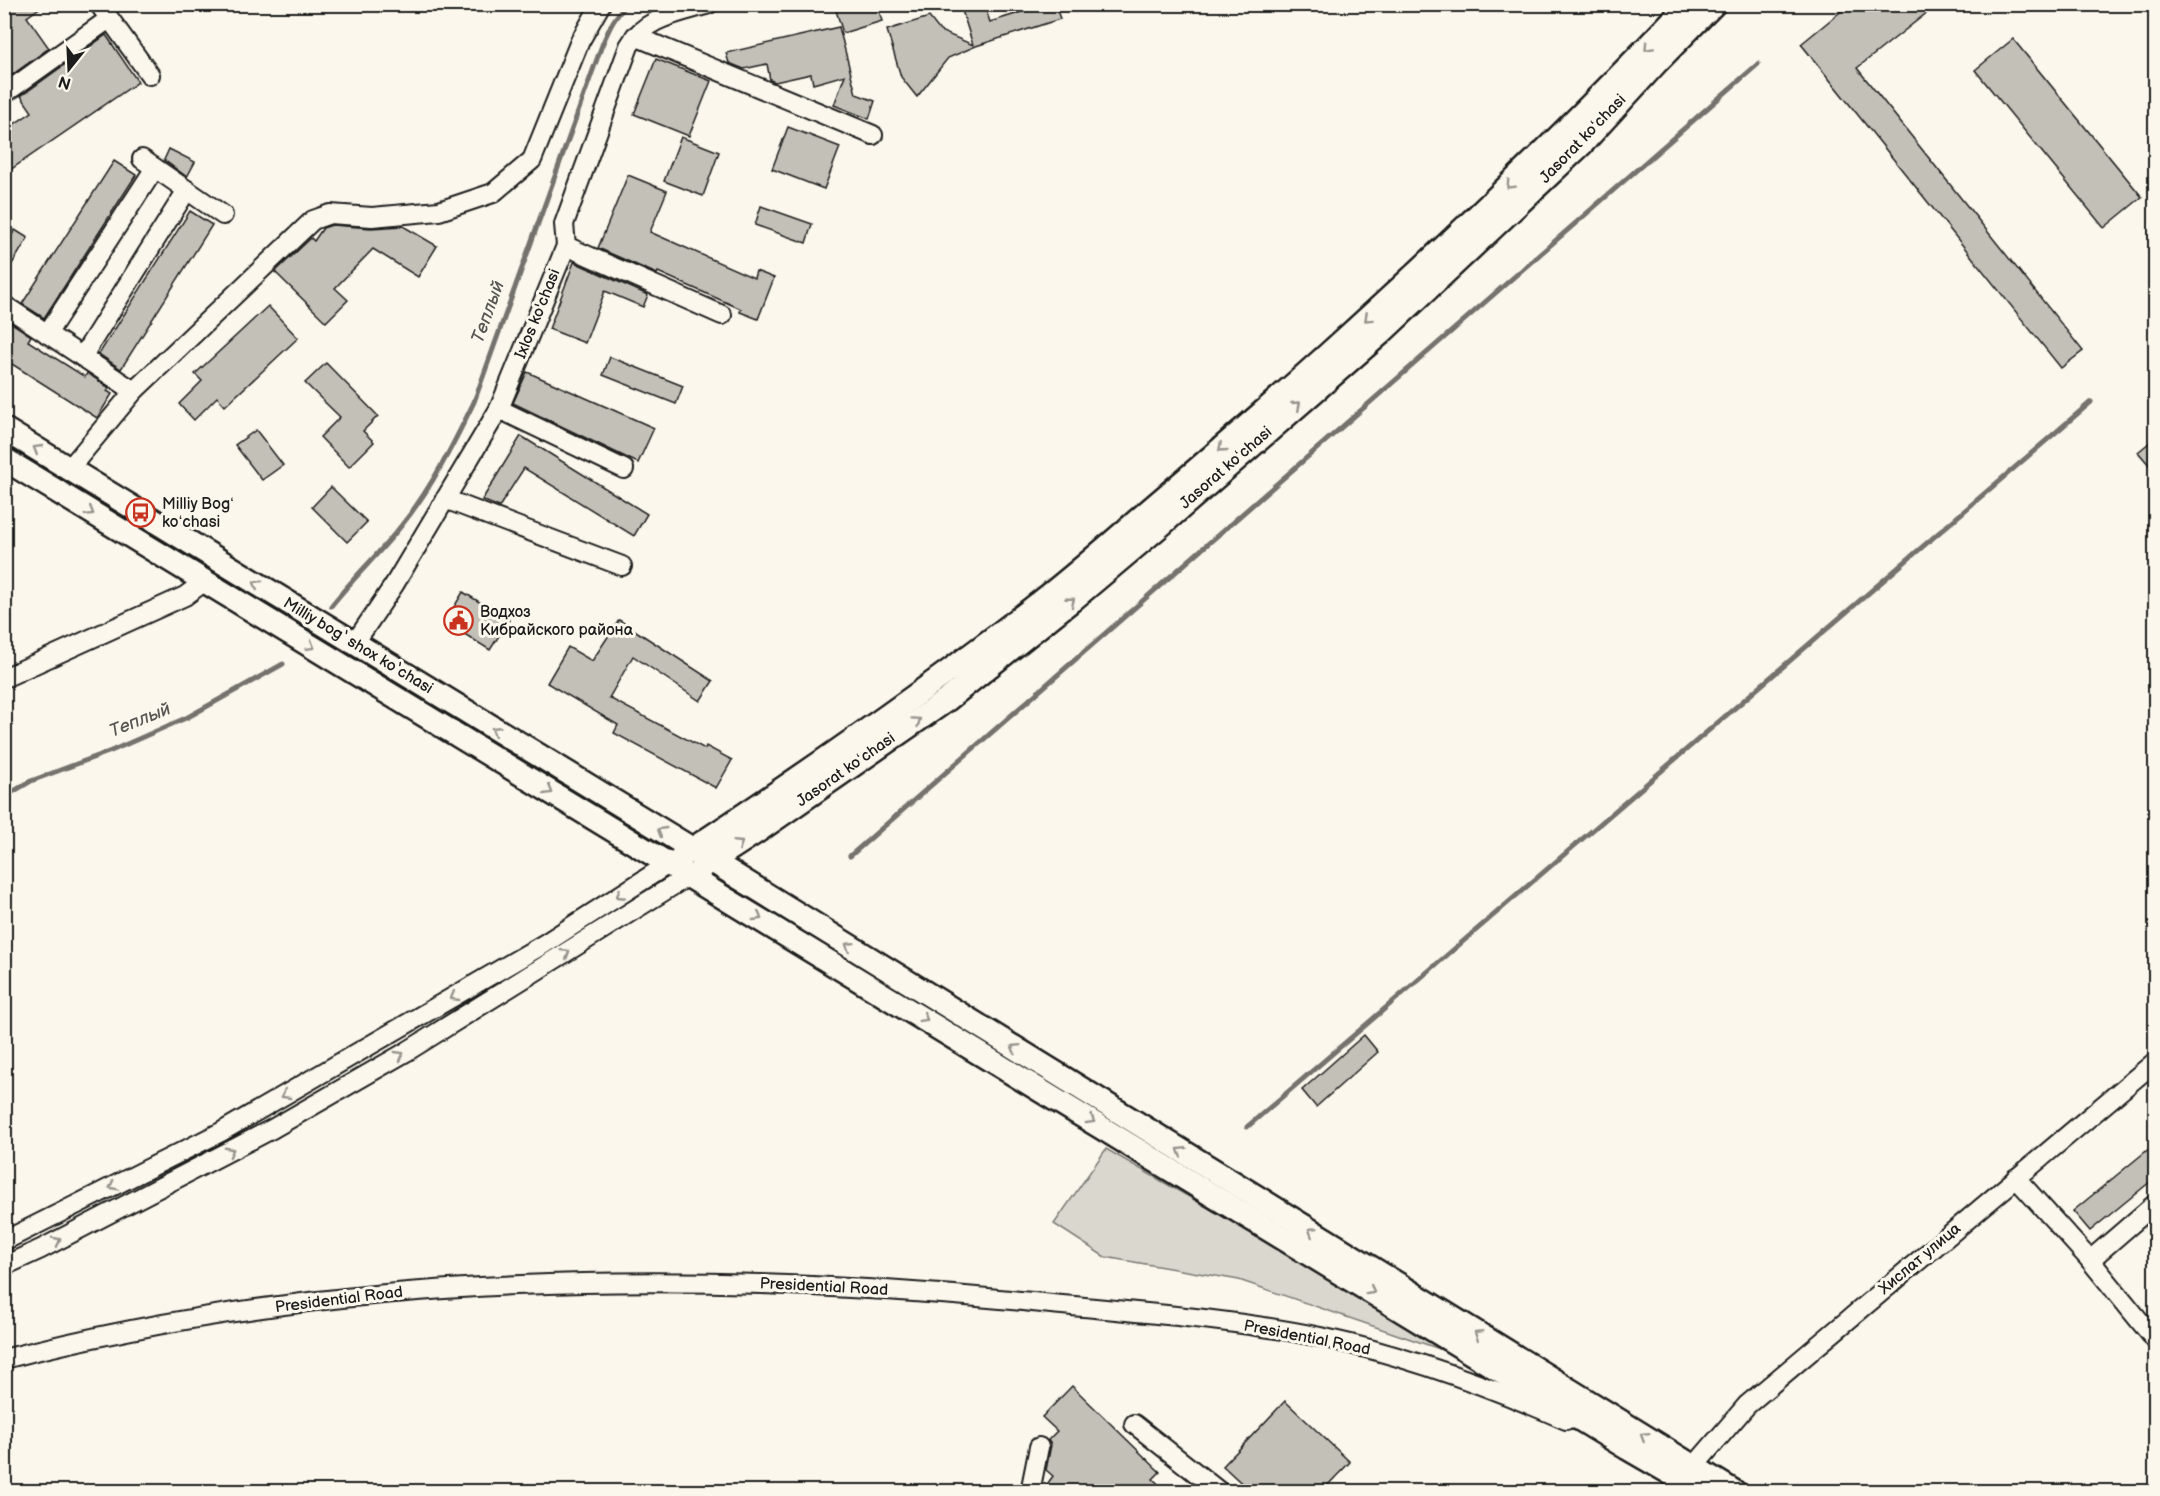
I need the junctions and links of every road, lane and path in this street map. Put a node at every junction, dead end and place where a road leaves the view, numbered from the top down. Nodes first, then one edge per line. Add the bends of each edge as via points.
1 (601, 4) edge
2 (709, 4) edge
3 (1688, 4) edge
4 (1714, 4) edge
5 (104, 12) edge
6 (651, 13) edge
7 (635, 36) junction
8 (150, 75) dead end
9 (4, 94) edge
10 (873, 135) dead end
11 (187, 190) junction
12 (223, 215) dead end
13 (566, 246) junction
14 (4, 305) edge
15 (722, 315) dead end
16 (47, 334) junction
17 (82, 357) junction
18 (134, 391) junction
19 (499, 410) junction
20 (4, 429) edge
21 (4, 459) edge
22 (69, 469) junction
23 (624, 469) dead end
24 (445, 499) junction
25 (622, 566) dead end
26 (205, 581) junction
27 (354, 644) junction
28 (4, 678) edge
29 (691, 849) junction
30 (712, 861) junction
31 (669, 863) junction
32 (690, 875) junction
33 (2156, 1061) edge
34 (2016, 1178) junction
35 (2156, 1203) edge
36 (4, 1241) edge
37 (2090, 1260) junction
38 (4, 1266) edge
39 (2156, 1341) edge
40 (4, 1359) edge
41 (1134, 1424) dead end
42 (1039, 1447) dead end
43 (1628, 1448) junction
44 (1683, 1479) edge
45 (1030, 1491) edge
46 (1220, 1491) edge
47 (1702, 1491) edge
48 (1735, 1491) edge

1 - 18 street via 580,41 532,160 493,193 439,211 372,217 330,214 313,220
2 - 6 street, Ixlos ko'chasi
3 -> 29 main road, Jasorat koʻchasi via 1629,68 1468,226 1254,421 1091,561 867,732
30 -> 4 main road, Jasorat koʻchasi via 947,700 1160,526 1381,333 1582,144
5 - 8 street
5 - 9 street
6 - 7 street, Ixlos ko'chasi
7 - 10 street
7 - 13 street, Ixlos ko'chasi via 624,56 564,224
11 - 12 street
11 - 16 street via 148,163
11 - 17 street
13 - 15 street
13 - 19 street, Ixlos ko'chasi
14 - 16 street
16 - 17 street
17 - 18 street
18 - 22 street
19 - 23 street
19 - 24 street, Ixlos ko'chasi
22 -> 20 main road, Milliy bog‘ shox ko‘chasi
21 -> 26 main road, Milliy bog‘ shox ko‘chasi
27 -> 22 main road, Milliy bog‘ shox ko‘chasi
24 - 25 street
24 - 27 street, Ixlos ko'chasi
26 - 28 street via 185,596
26 -> 31 main road, Milliy bog‘ shox ko‘chasi
29 -> 27 main road, Milliy bog‘ shox ko‘chasi
29 - 30 main road, Milliy bog‘ shox ko‘chasi
29 - 31 main road, Jasorat koʻchasi
30 - 32 main road, Jasorat koʻchasi
44 -> 30 main road, Milliy bog‘ shox ko‘chasi
31 - 32 main road, Milliy bog‘ shox ko‘chasi
31 -> 36 street via 544,944 221,1132
38 -> 32 street via 272,1129 406,1052
32 -> 43 main road, Milliy bog‘ shox ko‘chasi
33 - 34 street, Хислат улица
34 - 37 street
34 - 44 street, Хислат улица via 1747,1405
35 - 37 street
37 - 39 street
40 - 43 street, Presidential Road via 167,1322 410,1291 569,1282 858,1288 1221,1321 1326,1339 1480,1385
41 - 46 street
42 - 45 street
43 - 44 main road, Milliy bog‘ shox ko‘chasi
44 - 47 main road
44 - 48 main road

